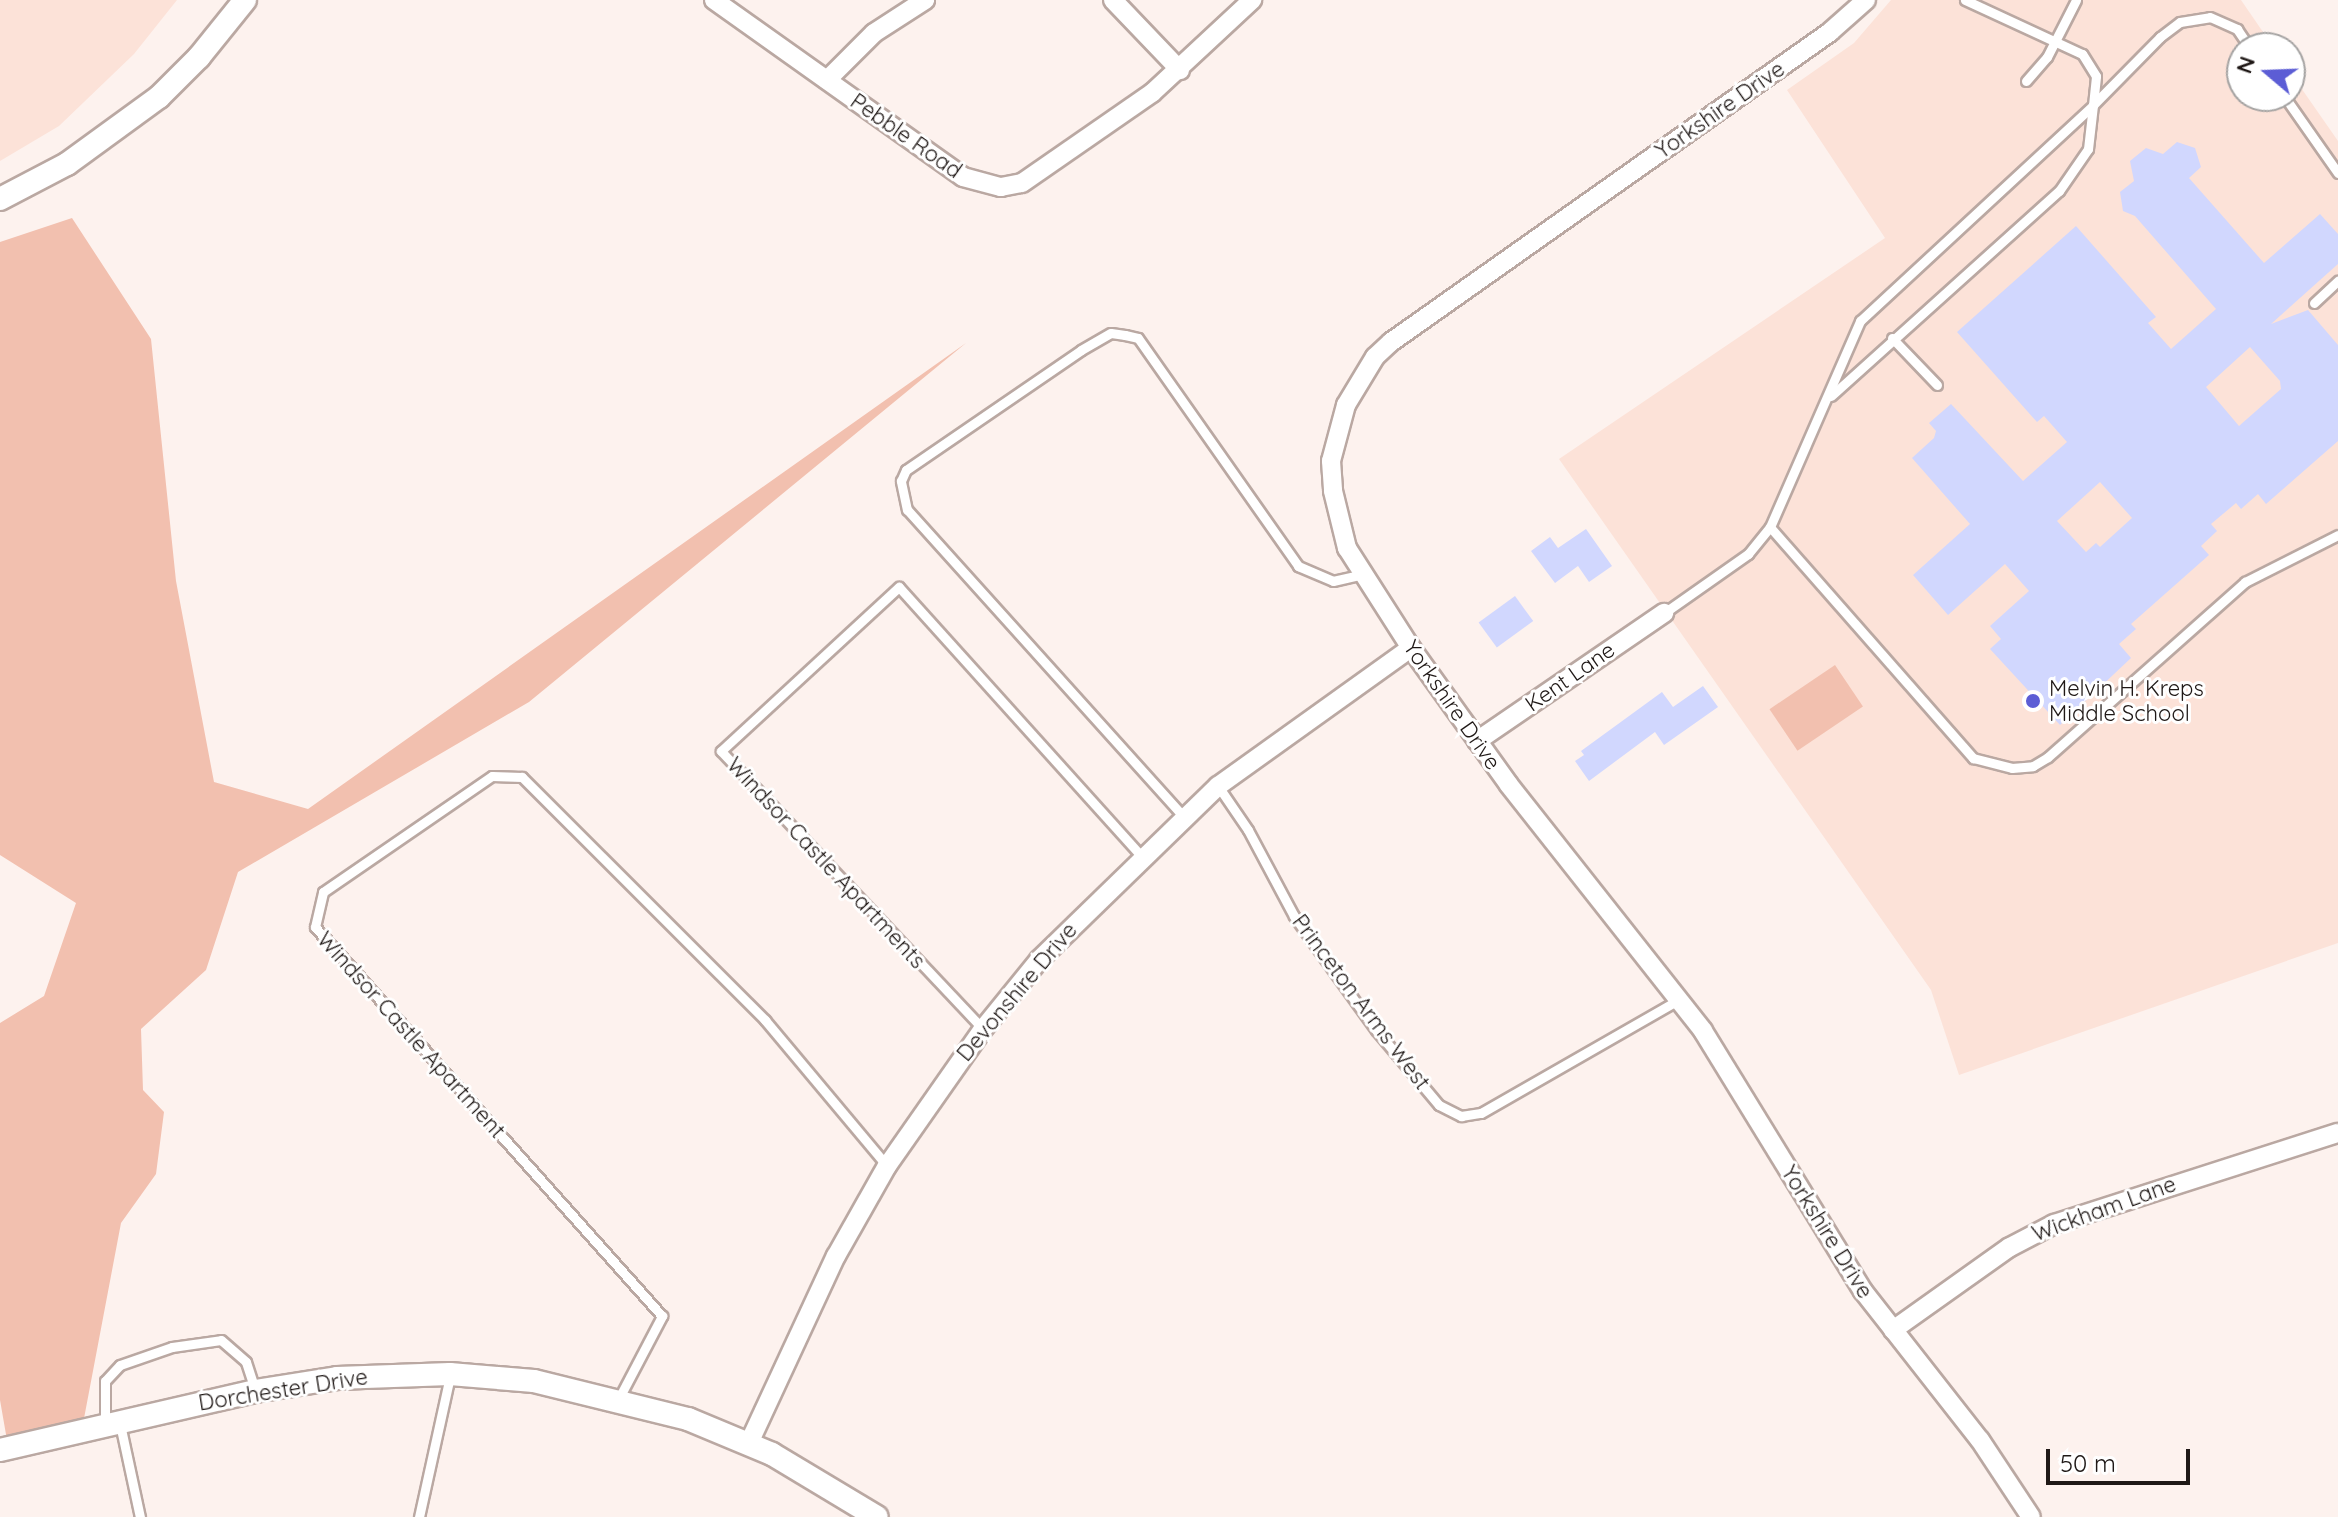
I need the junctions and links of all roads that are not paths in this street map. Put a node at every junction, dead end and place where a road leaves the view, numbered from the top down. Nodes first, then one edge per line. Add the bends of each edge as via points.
1 (245, 0) edge
2 (714, 0) edge
3 (925, 0) edge
4 (1113, 0) edge
5 (1252, 0) edge
6 (1866, 0) edge
7 (1965, 0) edge
8 (2076, 0) edge
9 (2239, 32) edge
10 (2056, 43) junction
11 (1180, 70) junction
12 (827, 80) junction
13 (2026, 81) dead end
14 (2093, 105) junction
15 (2295, 112) edge
16 (2338, 173) edge
17 (0, 199) edge
18 (2338, 281) edge
19 (2314, 303) dead end
20 (1892, 338) junction
21 (1937, 385) dead end
22 (1828, 399) junction
23 (1770, 527) junction
24 (2338, 535) edge
25 (1363, 574) junction
26 (1664, 613) joint
27 (1411, 648) junction
28 (1477, 741) junction
29 (1218, 786) junction
30 (1183, 816) junction
31 (1141, 856) junction
32 (1680, 999) junction
33 (983, 1029) junction
34 (2338, 1133) edge
35 (887, 1166) junction
36 (1893, 1330) junction
37 (450, 1374) junction
38 (255, 1391) junction
39 (619, 1398) junction
40 (112, 1422) junction
41 (749, 1443) junction
42 (0, 1450) edge
43 (140, 1517) edge
44 (419, 1517) edge
45 (877, 1517) edge
46 (2031, 1517) edge

1 - 17 street via 159,97 67,164
2 - 12 street, Pebble Road
3 - 12 street via 874,33
4 - 11 street
5 - 11 street, Pebble Road
6 - 25 street, Yorkshire Drive via 1830,32 1375,357 1346,405 1331,461 1337,521
7 - 10 lane
8 - 10 lane
9 - 14 lane via 2210,17 2180,22
10 - 13 lane
10 - 14 lane via 2082,54 2096,76
11 - 12 street, Pebble Road via 1022,183 1001,187 963,177
14 - 20 lane via 2088,149 2077,171
14 - 22 lane via 1878,300 1860,321
15 - 16 lane
18 - 19 lane
20 - 21 lane
20 - 22 lane
22 - 23 lane
23 - 24 lane via 1964,747 1990,765 2033,766 2245,582
23 - 26 lane via 1748,554
25 - 27 street, Yorkshire Drive
25 - 30 lane via 1333,581 1298,566 1138,338 1125,335 1111,333 1081,350 906,470 901,481 907,510
26 - 28 street, Kent Lane
27 - 28 street, Yorkshire Drive
27 - 29 street, Devonshire Drive
28 - 32 street, Yorkshire Drive
29 - 30 street, Devonshire Drive
29 - 32 lane, Princeton Arms West via 1294,916 1376,1030 1439,1105 1461,1116 1481,1113
30 - 31 street, Devonshire Drive
31 - 33 street, Devonshire Drive via 1039,960
31 - 33 lane, Windsor Castle Apartments via 899,587 721,751
32 - 36 street, Yorkshire Drive via 1863,1291
33 - 35 street, Devonshire Drive
34 - 36 street, Wickham Lane via 2054,1224 2010,1247
35 - 39 lane, Windsor Castle Apartment via 765,1020 522,777 492,776 323,892 315,927 662,1316
35 - 41 street, Devonshire Drive via 836,1256
36 - 46 street, Yorkshire Drive via 1989,1452
37 - 38 street, Dorchester Drive via 337,1378
37 - 39 street, Dorchester Drive via 534,1381
37 - 44 lane
38 - 40 street, Dorchester Drive
38 - 40 lane via 246,1362 221,1340 172,1347 120,1365 105,1381
39 - 41 street, Dorchester Drive
40 - 42 street, Dorchester Drive
40 - 43 lane
41 - 45 street, Dorchester Drive

